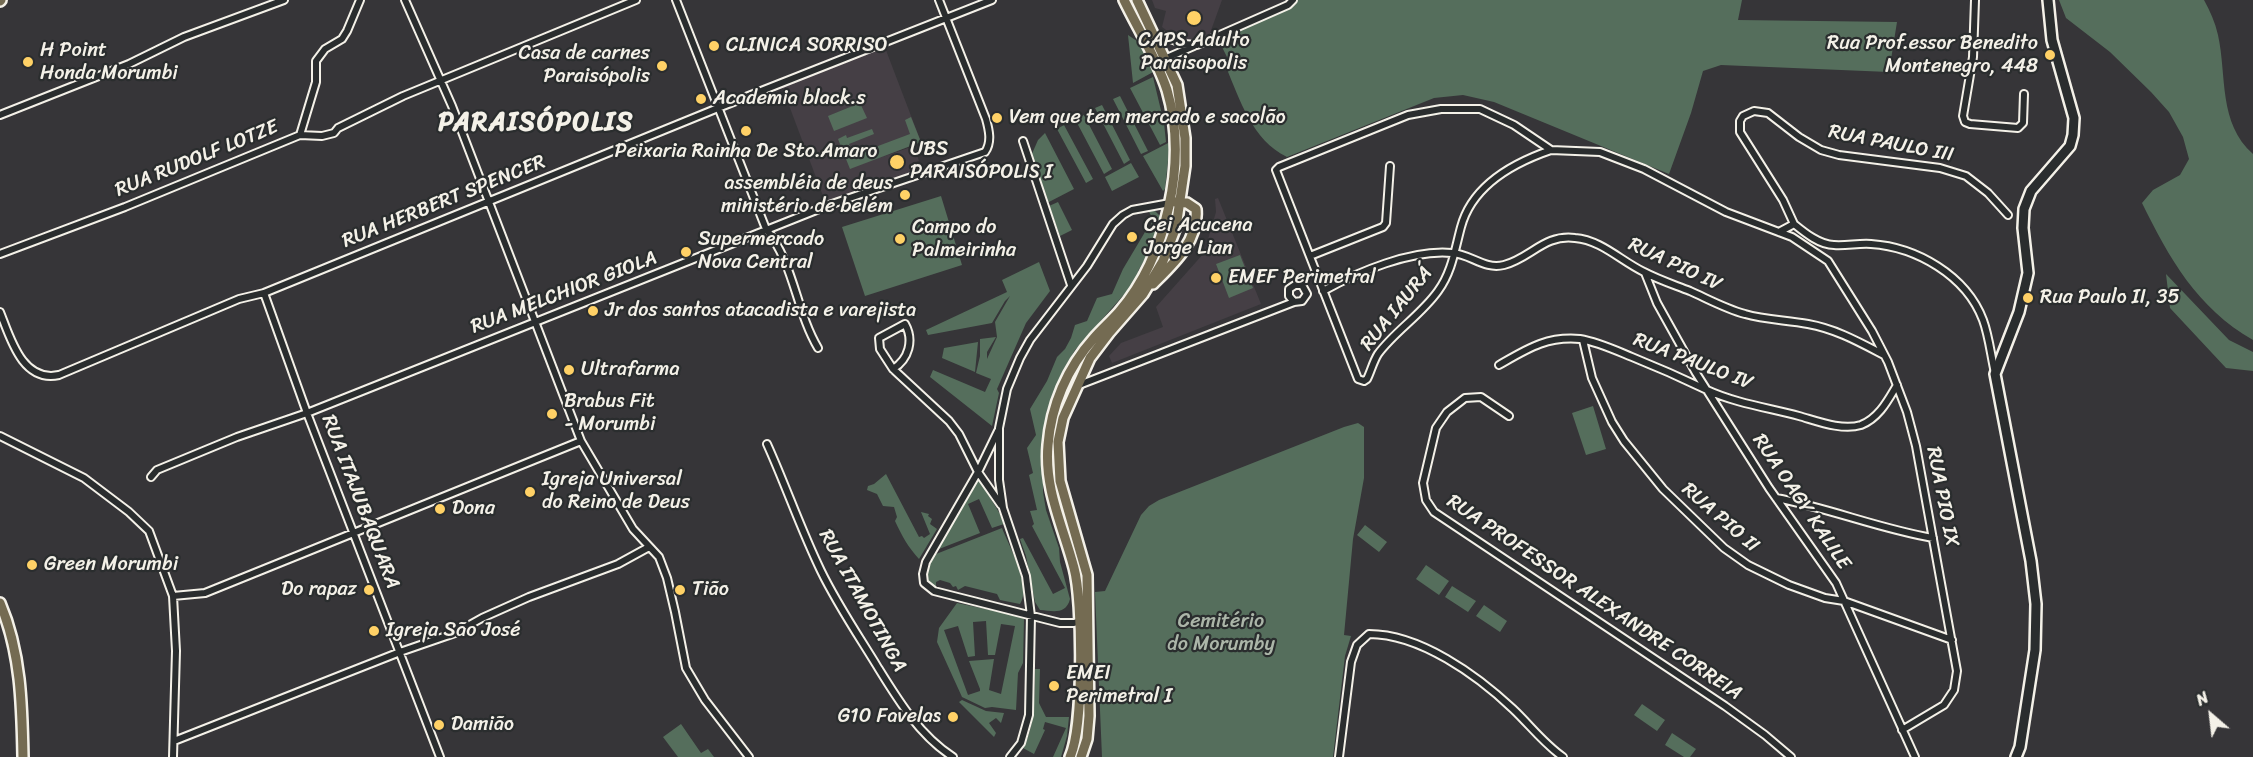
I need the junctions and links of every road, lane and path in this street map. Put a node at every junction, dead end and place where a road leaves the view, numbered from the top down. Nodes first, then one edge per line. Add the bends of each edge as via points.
1 (284, 0) edge
2 (360, 0) edge
3 (405, 0) edge
4 (636, 0) edge
5 (676, 0) edge
6 (939, 0) edge
7 (992, 0) edge
8 (1124, 0) edge
9 (1137, 0) edge
10 (1293, 0) edge
11 (1975, 0) edge
12 (2048, 0) edge
13 (947, 18) junction
14 (1156, 38) junction
15 (1145, 43) junction
16 (1197, 45) junction
17 (1167, 58) junction
18 (1156, 63) junction
19 (441, 80) junction
20 (2024, 94) dead end
21 (718, 108) junction
22 (0, 115) edge
23 (300, 135) junction
24 (1023, 141) dead end
25 (1551, 150) junction
26 (1390, 166) dead end
27 (489, 201) junction
28 (1170, 202) junction
29 (1181, 202) junction
30 (2008, 215) dead end
31 (1794, 224) junction
32 (766, 229) junction
33 (1779, 232) junction
34 (1832, 246) junction
35 (1456, 253) junction
36 (0, 254) edge
37 (1310, 256) junction
38 (1828, 261) junction
39 (1646, 273) junction
40 (1071, 285) junction
41 (1323, 291) junction
42 (264, 293) junction
43 (1143, 294) junction
44 (1294, 302) dead end
45 (0, 312) edge
46 (536, 322) junction
47 (1583, 340) junction
48 (818, 348) dead end
49 (1884, 355) junction
50 (1500, 365) dead end
51 (893, 369) junction
52 (1995, 374) junction
53 (1897, 385) junction
54 (1076, 387) junction
55 (1708, 390) junction
56 (308, 413) junction
57 (1509, 416) dead end
58 (999, 428) junction
59 (0, 436) edge
60 (581, 441) junction
61 (767, 444) dead end
62 (978, 472) junction
63 (150, 477) dead end
64 (1776, 498) junction
65 (1004, 508) junction
66 (355, 534) junction
67 (1933, 538) junction
68 (650, 547) junction
69 (173, 596) junction
70 (1844, 601) junction
71 (0, 603) edge
72 (1031, 616) junction
73 (1079, 620) junction
74 (1089, 620) junction
75 (1952, 640) junction
76 (400, 652) junction
77 (1902, 730) junction
78 (174, 741) junction
79 (23, 757) edge
80 (173, 757) edge
81 (440, 757) edge
82 (749, 757) edge
83 (953, 757) edge
84 (1010, 757) edge
85 (1070, 757) edge
86 (1081, 757) edge
87 (1339, 757) edge
88 (1563, 757) edge
89 (1791, 757) edge
90 (1915, 757) edge
91 (2016, 757) edge

1 - 22 street via 184,37 129,64
2 - 23 street via 342,39 325,49 316,61 316,82
3 - 19 street
4 - 19 street, RUA RUDOLF LOTZE
5 - 21 street
6 - 13 street
7 - 13 street, RUA HERBERT SPENCER
8 - 15 main road
9 - 14 main road
10 - 16 street
11 - 20 street via 1965,122 2018,128 2024,123
12 - 52 street via 2052,40 2074,118 2073,135 2070,146 2031,191 2024,209 2028,273 2019,312
13 - 21 street, RUA HERBERT SPENCER
13 - 32 street, RUA MELCHIOR GIOLA via 986,119 987,150
14 - 15 street
14 - 16 street via 1165,36
14 - 17 main road
15 - 18 main road
16 - 17 street
17 - 18 street
17 - 29 main road via 1179,92 1185,138
18 - 28 main road via 1169,99 1176,140
19 - 23 street, RUA RUDOLF LOTZE via 334,133
19 - 27 street
21 - 27 street, RUA HERBERT SPENCER
21 - 32 street
23 - 36 street, RUA RUDOLF LOTZE
24 - 40 street
25 - 33 street, RUA PIO IX via 1600,152 1618,158 1725,212
25 - 35 street, RUA IAURÁ via 1528,158 1482,189 1466,212
25 - 37 street via 1487,111 1449,108 1400,118 1279,167 1276,174
26 - 37 street via 1383,227
27 - 42 street, RUA HERBERT SPENCER
27 - 46 street
28 - 29 main road
28 - 40 street via 1132,210 1119,218
28 - 73 main road via 1146,272 1119,312 1077,359 1061,390 1050,427 1047,473 1052,502 1077,578
29 - 43 main road via 1166,254
29 - 43 main road via 1196,209 1191,236 1176,262
30 - 31 street, RUA PAULO III via 1966,176 1940,168 1821,150 1768,113 1754,111 1743,116 1740,132
31 - 33 street
31 - 34 street
32 - 46 street, RUA MELCHIOR GIOLA
32 - 48 street via 775,240
33 - 38 street, RUA PIO IX
34 - 38 street via 1827,253
34 - 52 street via 1870,244 1900,249 1934,264 1958,283 1973,302 1982,319
35 - 39 street, RUA PIO IV via 1486,265 1504,265 1546,242 1576,238 1602,247
35 - 41 street via 1429,252 1402,258
35 - 41 street, RUA IAURÁ via 1439,291 1382,350 1367,379 1361,381
37 - 41 street
38 - 49 street, RUA PIO IX
39 - 49 street, RUA PIO IV via 1746,314 1809,324 1847,335
39 - 55 street, RUA OAGY KALILE via 1657,303
40 - 58 street via 1020,358 1007,389
42 - 45 street, RUA HERBERT SPENCER via 238,299 59,375 41,375 25,364
42 - 56 street, RUA ITAJUBAQUARA
43 - 54 main road via 1096,350
44 - 54 street
46 - 56 street, RUA MELCHIOR GIOLA
46 - 60 street
47 - 50 street, RUA PAULO IV via 1542,342
47 - 55 street, RUA PAULO IV
47 - 70 street, RUA PIO II via 1592,378 1611,423 1682,508 1748,566 1808,592
49 - 53 street, RUA PIO IX
51 - 51 street via 878,339 905,324 910,335 909,347
51 - 62 street via 949,421
52 - 91 street via 2036,604 2035,650
53 - 55 street, RUA PAULO IV via 1876,415 1853,426 1834,425
53 - 67 street, RUA PIO IX via 1916,446
54 - 74 main road via 1058,442 1060,481 1088,575
55 - 64 street, RUA OAGY KALILE
56 - 63 street, RUA MELCHIOR GIOLA via 217,445 157,470
56 - 66 street, RUA ITAJUBAQUARA
57 - 89 street, RUA PROFESSOR ALEXANDRE CORREIA via 1481,397 1465,398 1447,412 1436,429 1423,483 1426,500 1434,512 1733,712
58 - 62 street
58 - 65 street via 999,480
59 - 69 street via 84,478 129,512 149,531
60 - 66 street
60 - 68 street via 628,520
61 - 83 street, RUA ITAMOTINGA via 822,573 856,632 919,727
62 - 65 street
62 - 72 street via 926,562 924,583 933,591
64 - 67 street
64 - 70 street, RUA OAGY KALILE via 1836,582
65 - 72 street via 1026,576
66 - 69 street via 205,593
66 - 76 street, RUA ITAJUBAQUARA
67 - 75 street, RUA PIO IX
68 - 76 street via 618,564 529,597 455,633
68 - 82 street via 659,557 667,578 686,668
69 - 78 street
70 - 75 street, RUA PIO II
70 - 77 street, RUA OAGY KALILE
71 - 79 main road via 19,676
72 - 73 street via 1063,623
72 - 84 street via 1029,715 1021,744
73 - 74 street
73 - 85 main road via 1077,732
74 - 86 main road via 1089,716
75 - 77 street, RUA PIO IX via 1957,682 1950,698
76 - 78 street
76 - 81 street, RUA ITAJUBAQUARA
77 - 90 street, RUA OAGY KALILE
78 - 80 street
87 - 88 street via 1351,662 1357,645 1369,634 1384,634 1458,665 1488,686

